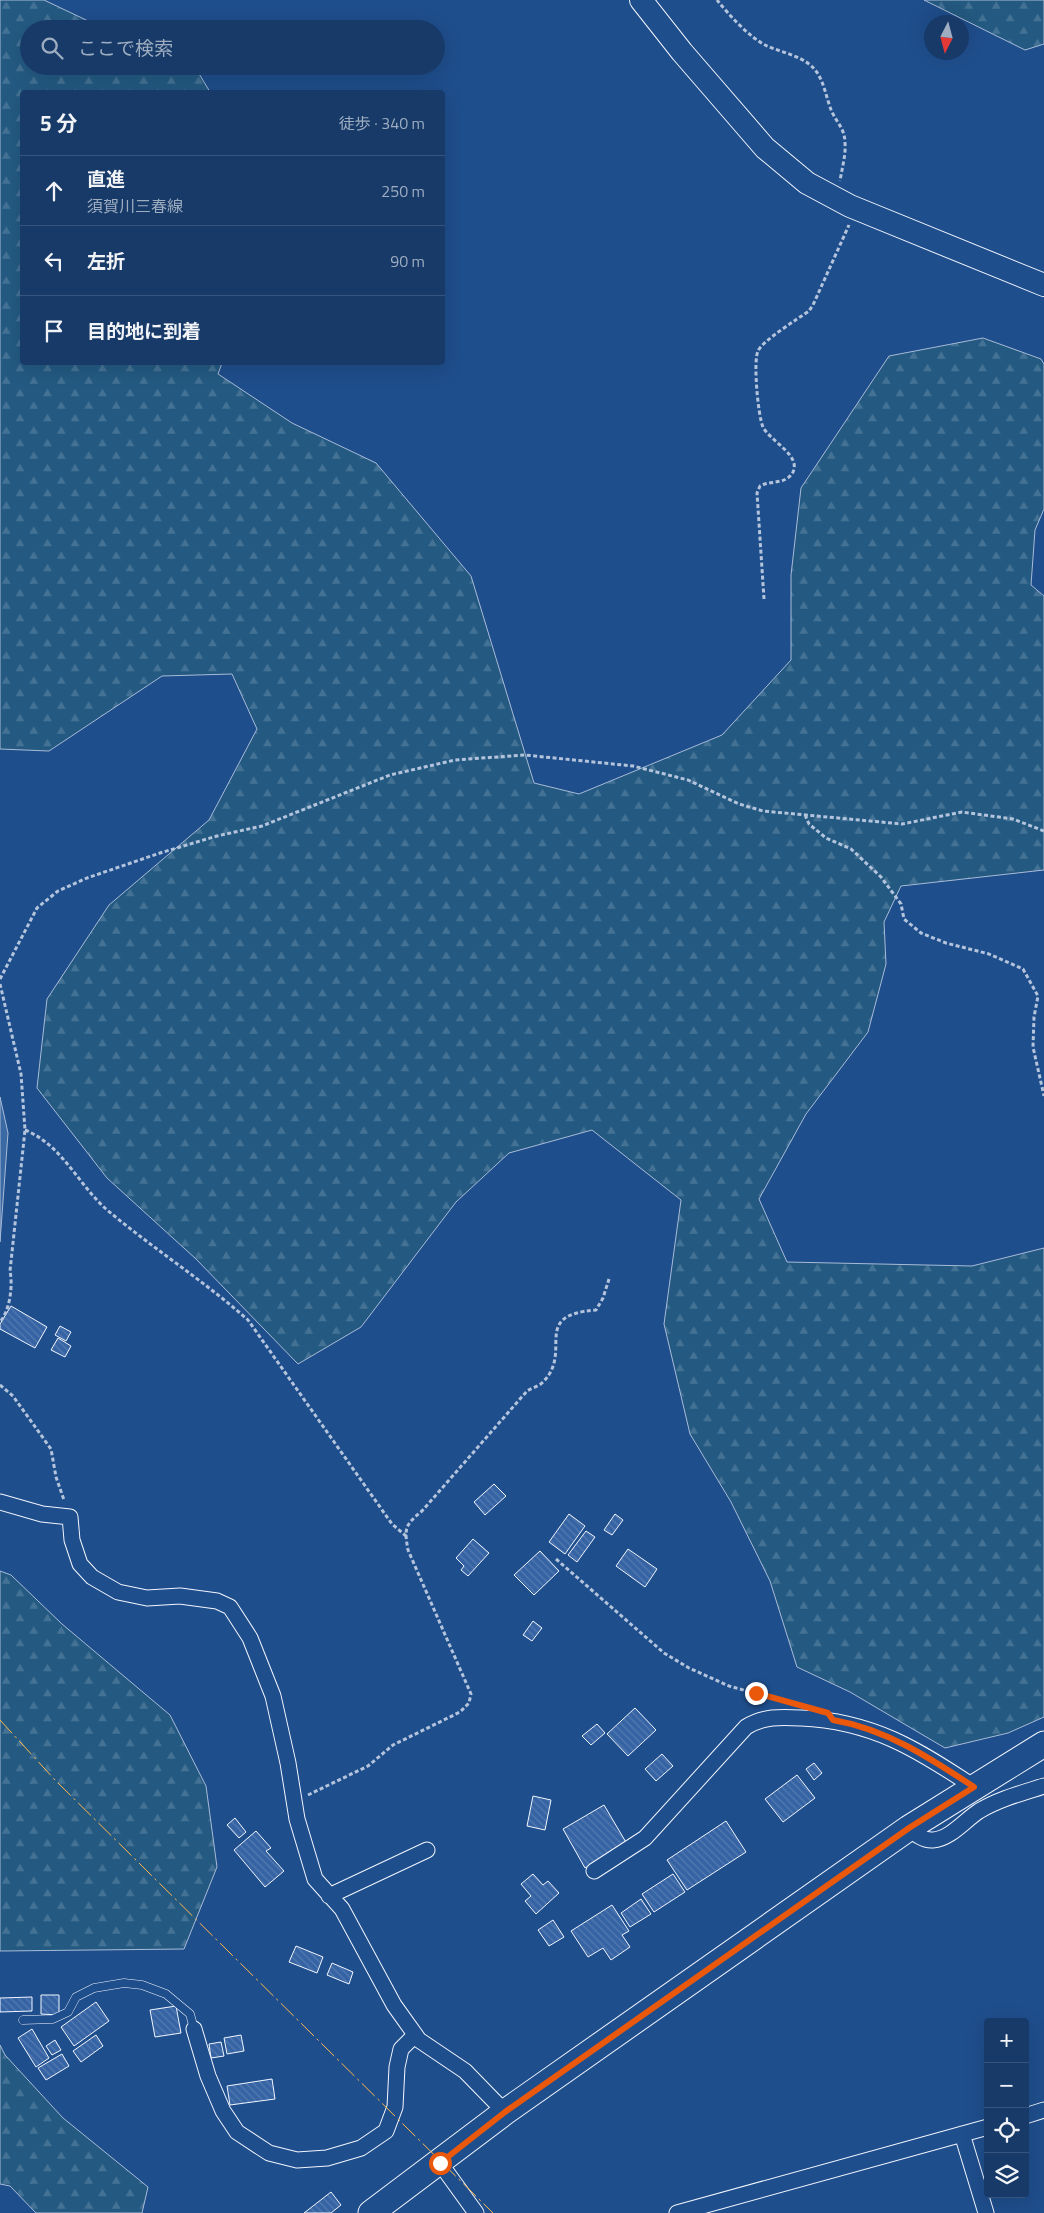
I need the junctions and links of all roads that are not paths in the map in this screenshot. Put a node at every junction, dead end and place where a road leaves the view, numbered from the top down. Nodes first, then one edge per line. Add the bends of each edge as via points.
1 (642, 0) edge
2 (1044, 285) edge
3 (0, 1502) edge
4 (1044, 1744) edge
5 (1044, 1786) edge
6 (974, 1787) junction
7 (909, 1828) junction
8 (427, 1850) dead end
9 (594, 1871) dead end
10 (329, 1896) junction
11 (23, 2020) dead end
12 (194, 2029) joint
13 (415, 2034) junction
14 (1044, 2110) edge
15 (505, 2112) junction
16 (1029, 2115) edge
17 (984, 2128) edge
18 (962, 2134) junction
19 (440, 2163) junction
20 (371, 2213) edge
21 (476, 2213) edge
22 (677, 2213) edge
23 (986, 2213) edge

1 - 2 street via 765,148 807,183 857,208
3 - 10 street via 70,1518 72,1540 80,1564 92,1577 118,1592 147,1598 180,1596 217,1601 230,1607 250,1638 273,1696 297,1819 315,1879
4 - 6 main road
5 - 7 street via 992,1804 945,1836 933,1840 925,1839
6 - 7 main road
6 - 9 street via 888,1736 850,1723 782,1717 756,1721 746,1727 646,1838
7 - 15 main road
8 - 10 street
10 - 13 street via 342,1909 394,2005
11 - 12 lane via 53,2019 68,2012 76,1997 94,1988 124,1983 142,1985 166,1994 190,2014
12 - 13 street via 208,2076 223,2111 237,2132 269,2153 297,2160 327,2158 361,2148 386,2131 395,2107 401,2049
13 - 15 street via 465,2071
14 - 16 street
15 - 19 main road
17 - 18 street
18 - 22 street
18 - 23 street
19 - 20 main road
19 - 21 street

